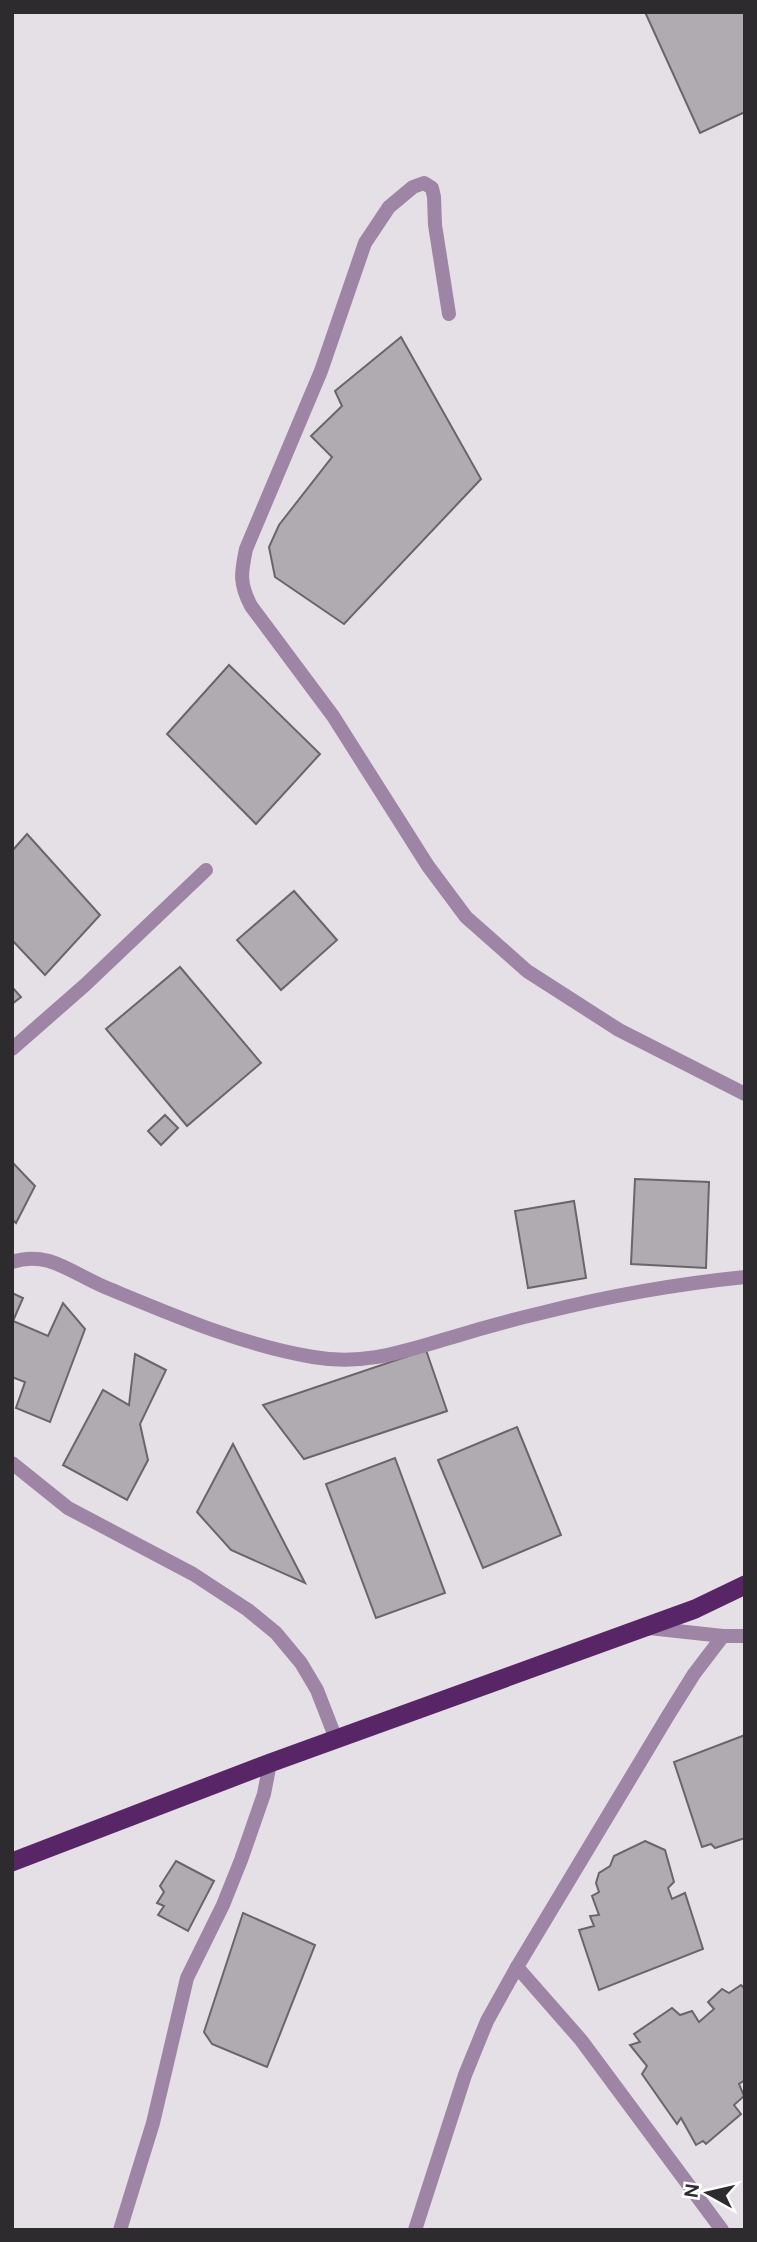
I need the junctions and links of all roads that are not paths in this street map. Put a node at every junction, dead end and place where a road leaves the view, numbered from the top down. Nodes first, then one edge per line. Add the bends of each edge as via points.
1 (449, 314) dead end
2 (206, 870) dead end
3 (12, 1049) edge
4 (745, 1094) edge
5 (12, 1262) edge
6 (745, 1277) edge
7 (12, 1463) edge
8 (745, 1586) edge
9 (644, 1628) junction
10 (723, 1636) junction
11 (745, 1636) edge
12 (336, 1739) junction
13 (270, 1763) junction
14 (12, 1862) edge
15 (517, 1967) junction
16 (718, 2228) edge
17 (120, 2230) edge
18 (415, 2230) edge

1 - 4 street via 434,197 432,188 424,183 389,207 365,243 321,371 246,549 243,590 466,917 527,971 619,1030
2 - 3 street
5 - 6 street via 46,1260 208,1329 258,1345 344,1361 399,1354 606,1298
7 - 12 street via 68,1508 194,1574 276,1633 317,1690
8 - 9 highway
9 - 10 street
9 - 12 highway
10 - 11 street
10 - 15 street via 669,1714
12 - 13 highway
13 - 14 highway
13 - 17 street via 241,1860 187,1978 153,2123
15 - 16 street via 581,2040
15 - 18 street via 487,2021 465,2075

